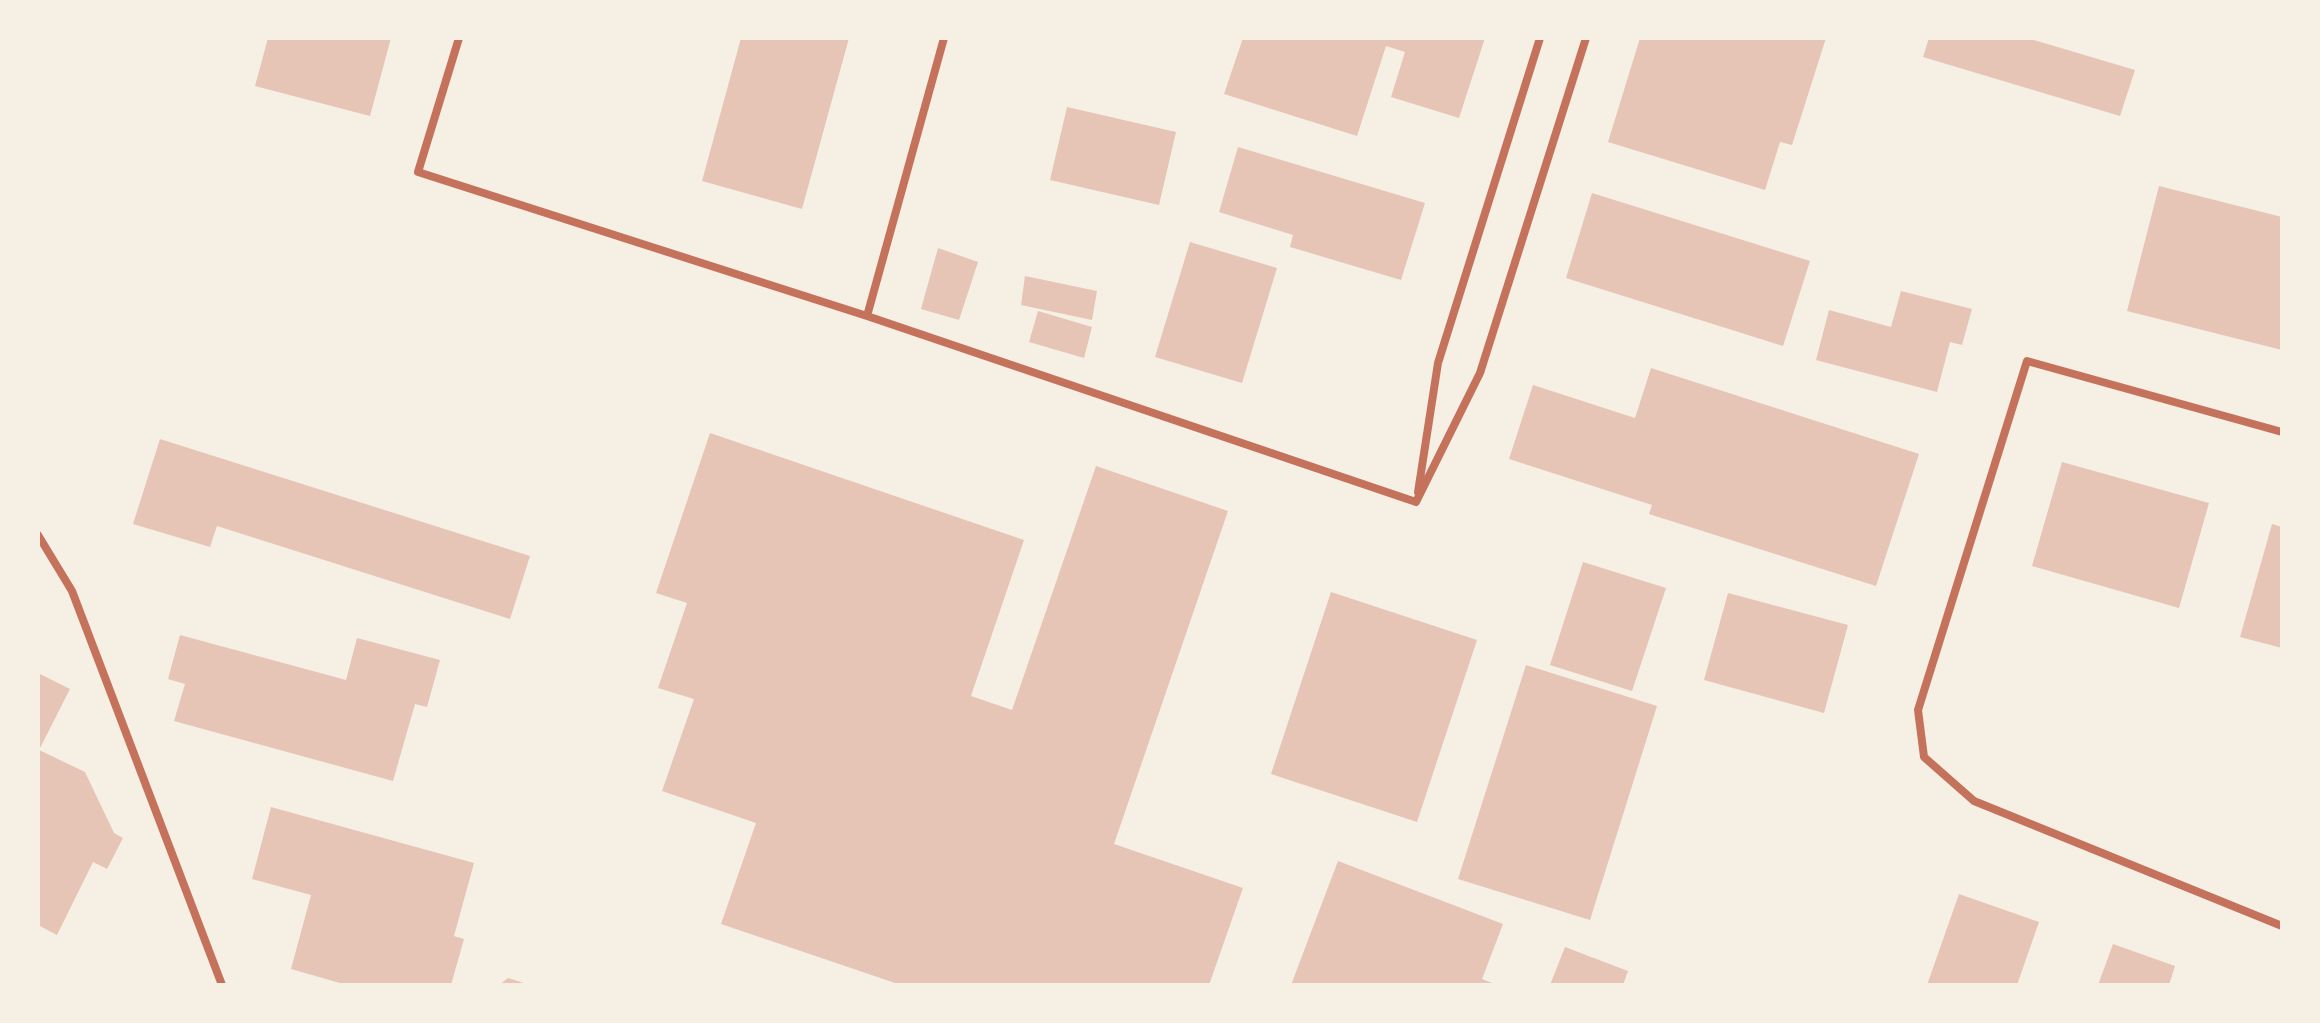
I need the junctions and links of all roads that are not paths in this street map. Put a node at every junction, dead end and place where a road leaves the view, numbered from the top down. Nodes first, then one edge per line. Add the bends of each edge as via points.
1 (459, 38) edge
2 (944, 38) edge
3 (1540, 38) edge
4 (1586, 38) edge
5 (867, 316) junction
6 (2282, 432) edge
7 (1416, 502) junction
8 (38, 535) edge
9 (2282, 926) edge
10 (222, 985) edge

1 - 5 street via 418,172
2 - 5 street
3 - 7 street via 1438,363
4 - 7 street via 1480,373
5 - 7 street
6 - 9 street via 2027,361 1918,710 1924,757 1974,801
8 - 10 street via 72,591

